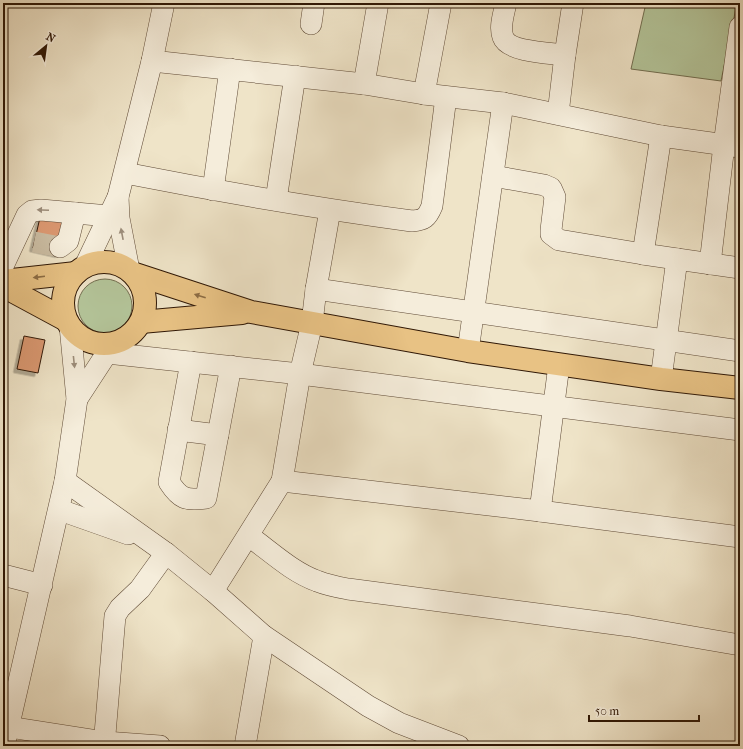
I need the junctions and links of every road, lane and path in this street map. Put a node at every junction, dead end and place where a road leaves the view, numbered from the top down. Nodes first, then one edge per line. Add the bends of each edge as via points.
1 (164, 3) edge
2 (314, 3) edge
3 (378, 3) edge
4 (441, 3) edge
5 (506, 3) edge
6 (572, 3) edge
7 (311, 24) dead end
8 (740, 31) edge
9 (566, 55) junction
10 (152, 61) junction
11 (230, 69) junction
12 (295, 76) junction
13 (364, 84) junction
14 (424, 94) junction
15 (446, 97) junction
16 (503, 103) junction
17 (558, 114) junction
18 (661, 136) junction
19 (732, 146) edge
20 (125, 173) junction
21 (493, 176) junction
22 (213, 190) junction
23 (118, 197) junction
24 (276, 200) junction
25 (330, 210) junction
26 (75, 213) junction
27 (109, 216) junction
28 (60, 247) dead end
29 (643, 254) junction
30 (677, 259) junction
31 (710, 264) junction
32 (3, 266) edge
33 (740, 268) edge
34 (80, 270) junction
35 (132, 272) junction
36 (3, 281) edge
37 (3, 286) edge
38 (316, 289) junction
39 (251, 312) junction
40 (474, 312) junction
41 (141, 322) junction
42 (68, 323) junction
43 (312, 323) junction
44 (666, 340) junction
45 (113, 348) junction
46 (468, 351) junction
47 (740, 351) edge
48 (191, 362) junction
49 (559, 365) junction
50 (231, 366) junction
51 (300, 374) junction
52 (661, 379) junction
53 (740, 388) edge
54 (77, 399) junction
55 (555, 406) junction
56 (178, 430) junction
57 (740, 430) edge
58 (218, 435) junction
59 (65, 481) junction
60 (282, 481) junction
61 (60, 510) junction
62 (540, 511) junction
63 (249, 536) junction
64 (740, 538) edge
65 (159, 548) junction
66 (3, 575) edge
67 (42, 585) junction
68 (213, 591) junction
69 (264, 636) junction
70 (740, 645) edge
71 (7, 736) edge
72 (105, 744) edge
73 (160, 746) edge
74 (246, 746) edge
75 (459, 746) edge

1 - 10 street
2 - 7 street
3 - 13 street
4 - 14 street
5 - 9 street via 502,32 508,44
6 - 9 street
8 - 19 street
9 - 17 street
10 - 11 street
10 - 20 street
11 - 12 street
11 - 22 street
12 - 13 street
12 - 24 street
13 - 14 street
14 - 15 street
15 - 16 street
15 - 25 street via 432,206 424,220 412,221
16 - 17 street
16 - 21 street
17 - 18 street
18 - 19 street
18 - 29 street
19 - 31 street
20 - 22 street
20 - 23 street
21 - 29 street via 551,188 555,197 551,234 559,240
21 - 40 street
22 - 24 street
23 - 27 street
35 -> 23 street via 119,218
24 - 25 street
25 - 38 street
26 - 27 street
26 - 28 street via 68,241
26 -> 32 street via 41,210 27,215 25,240
27 - 34 street
29 - 30 street
30 - 31 street
30 - 44 street
31 - 33 street
34 - 35 main road via 96,262 108,262 119,264
34 -> 36 main road
34 - 42 main road via 65,290 63,300
39 -> 35 main road
35 - 41 main road via 142,285 146,297 146,310
37 - 42 main road
38 - 40 street
38 - 43 street
39 - 41 main road
39 - 43 main road
40 - 44 street
40 - 46 street
41 - 45 main road via 136,331
42 - 45 main road via 79,336 92,343 105,344
42 -> 54 street
43 - 46 main road
43 - 51 street
44 - 47 street
44 - 52 street
45 - 48 street
45 - 54 street
46 - 49 main road
48 - 50 street
48 - 56 street
49 - 52 main road
49 - 55 street
50 - 51 street
50 - 58 street
51 - 55 street
51 - 60 street
52 - 53 main road
54 - 59 street
55 - 57 street
55 - 62 street
56 - 58 street
56 - 58 street via 169,482 176,493 189,500 206,498
59 - 61 street
59 - 65 street
60 - 62 street
60 - 63 street
61 - 65 street
61 - 67 street
62 - 64 street
63 - 68 street
63 - 70 street via 294,569 316,581 348,589 630,626
65 - 68 street
65 - 72 street via 140,589 115,616
66 - 67 street
67 - 71 street
68 - 69 street
69 - 74 street
69 - 75 street via 368,706 399,723
71 - 72 street
72 - 73 street

